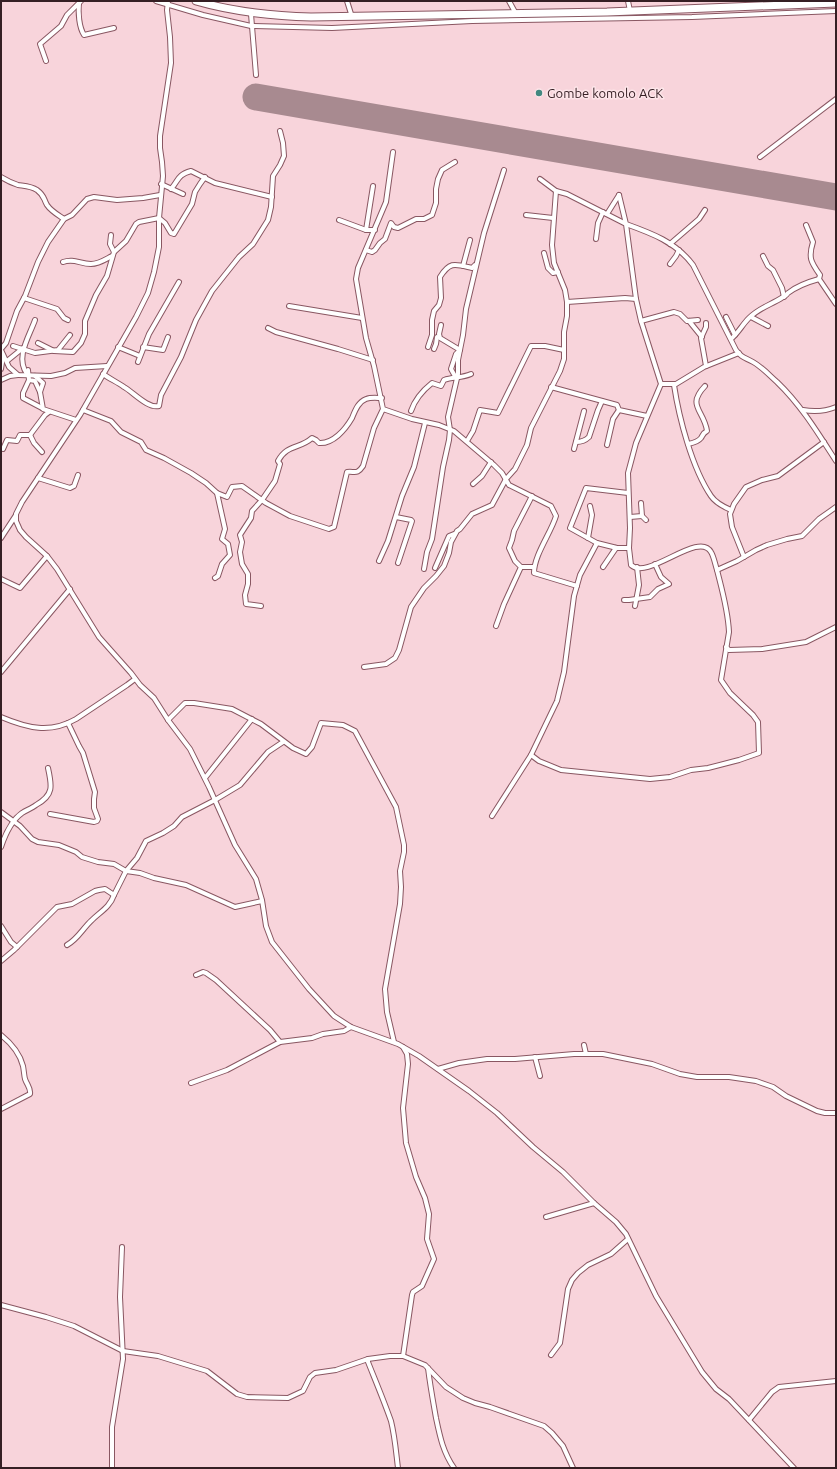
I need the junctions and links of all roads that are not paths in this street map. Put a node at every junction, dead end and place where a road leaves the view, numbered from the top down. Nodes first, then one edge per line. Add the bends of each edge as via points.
1 (156, 1) edge
2 (196, 1) edge
3 (347, 1) edge
4 (509, 1) edge
5 (628, 1) edge
6 (80, 2) edge
7 (168, 3) edge
8 (836, 3) edge
9 (755, 4) edge
10 (630, 11) junction
11 (836, 11) edge
12 (251, 14) junction
13 (516, 15) junction
14 (352, 17) junction
15 (251, 26) junction
16 (114, 28) dead end
17 (46, 61) dead end
18 (256, 75) dead end
19 (836, 99) edge
20 (280, 131) dead end
21 (393, 152) dead end
22 (760, 157) dead end
23 (455, 162) dead end
24 (504, 170) dead end
25 (1, 177) edge
26 (205, 178) junction
27 (540, 179) dead end
28 (161, 184) junction
29 (373, 186) dead end
30 (171, 189) junction
31 (556, 191) junction
32 (183, 194) dead end
33 (160, 195) junction
34 (272, 197) junction
35 (705, 210) dead end
36 (605, 213) junction
37 (526, 215) dead end
38 (159, 218) junction
39 (553, 218) junction
40 (64, 219) junction
41 (339, 220) dead end
42 (626, 224) junction
43 (806, 225) dead end
44 (366, 230) junction
45 (375, 230) junction
46 (111, 235) dead end
47 (596, 239) dead end
48 (470, 240) dead end
49 (670, 244) junction
50 (366, 250) junction
51 (679, 250) junction
52 (544, 253) dead end
53 (113, 254) junction
54 (763, 256) dead end
55 (63, 262) dead end
56 (476, 262) junction
57 (670, 264) dead end
58 (463, 266) junction
59 (558, 272) junction
60 (819, 279) junction
61 (179, 282) dead end
62 (784, 297) junction
63 (24, 298) junction
64 (636, 299) junction
65 (567, 302) junction
66 (836, 304) edge
67 (289, 306) dead end
68 (726, 317) dead end
69 (751, 317) junction
70 (362, 318) junction
71 (35, 320) dead end
72 (68, 320) dead end
73 (698, 320) dead end
74 (641, 321) junction
75 (689, 321) junction
76 (706, 323) dead end
77 (441, 325) dead end
78 (768, 326) dead end
79 (268, 328) dead end
80 (70, 335) dead end
81 (735, 335) junction
82 (168, 336) dead end
83 (436, 337) junction
84 (702, 337) junction
85 (730, 339) junction
86 (38, 343) dead end
87 (13, 346) dead end
88 (118, 347) junction
89 (143, 347) junction
90 (428, 347) dead end
91 (23, 348) junction
92 (434, 349) dead end
93 (1, 350) edge
94 (460, 350) junction
95 (564, 350) junction
96 (54, 351) junction
97 (738, 354) junction
98 (3, 356) junction
99 (140, 356) junction
100 (372, 360) junction
101 (7, 361) junction
102 (138, 362) dead end
103 (107, 366) junction
104 (706, 366) junction
105 (1, 369) edge
106 (28, 373) junction
107 (103, 374) junction
108 (471, 374) dead end
109 (18, 375) junction
110 (35, 376) junction
111 (457, 378) junction
112 (1, 380) edge
113 (29, 380) junction
114 (661, 384) junction
115 (674, 385) junction
116 (705, 386) dead end
117 (552, 387) junction
118 (40, 392) junction
119 (382, 398) junction
120 (602, 401) junction
121 (836, 407) edge
122 (43, 409) junction
123 (383, 409) junction
124 (83, 410) junction
125 (411, 410) dead end
126 (619, 410) junction
127 (803, 410) junction
128 (584, 411) dead end
129 (49, 412) junction
130 (647, 416) junction
131 (76, 420) junction
132 (425, 423) junction
133 (450, 430) junction
134 (30, 435) junction
135 (467, 441) junction
136 (576, 442) junction
137 (824, 442) junction
138 (688, 444) junction
139 (607, 445) dead end
140 (2, 449) dead end
141 (574, 450) dead end
142 (42, 452) dead end
143 (836, 461) edge
144 (491, 462) junction
145 (78, 475) dead end
146 (38, 478) junction
147 (506, 479) junction
148 (473, 484) dead end
149 (217, 493) junction
150 (628, 493) junction
151 (532, 496) junction
152 (262, 500) junction
153 (641, 503) dead end
154 (590, 506) dead end
155 (836, 507) edge
156 (731, 510) junction
157 (16, 514) junction
158 (642, 516) junction
159 (396, 517) junction
160 (630, 517) junction
161 (646, 520) dead end
162 (454, 534) junction
163 (1, 538) edge
164 (588, 538) junction
165 (597, 543) junction
166 (616, 548) junction
167 (629, 548) junction
168 (47, 556) junction
169 (744, 557) junction
170 (379, 561) dead end
171 (398, 563) dead end
172 (654, 564) junction
173 (521, 567) junction
174 (534, 567) junction
175 (603, 567) dead end
176 (637, 567) junction
177 (435, 568) dead end
178 (424, 569) dead end
179 (717, 570) junction
180 (215, 578) dead end
181 (1, 579) edge
182 (577, 586) junction
183 (70, 589) junction
184 (636, 599) junction
185 (624, 600) dead end
186 (261, 606) dead end
187 (635, 606) dead end
188 (496, 626) dead end
189 (836, 627) edge
190 (726, 647) junction
191 (364, 667) dead end
192 (1, 672) edge
193 (135, 679) junction
194 (1, 717) edge
195 (252, 719) junction
196 (168, 720) junction
197 (68, 723) junction
198 (283, 742) junction
199 (531, 755) junction
200 (48, 768) dead end
201 (205, 778) junction
202 (215, 800) junction
203 (1, 812) edge
204 (50, 814) dead end
205 (492, 816) dead end
206 (14, 821) junction
207 (1, 847) edge
208 (126, 871) junction
209 (114, 895) junction
210 (262, 901) junction
211 (1, 926) edge
212 (68, 945) dead end
213 (17, 947) junction
214 (1, 961) edge
215 (196, 975) dead end
216 (351, 1027) junction
217 (1, 1035) edge
218 (280, 1042) junction
219 (394, 1042) junction
220 (584, 1045) dead end
221 (403, 1047) junction
222 (586, 1054) junction
223 (535, 1057) junction
224 (438, 1069) junction
225 (540, 1076) dead end
226 (191, 1084) dead end
227 (1, 1109) edge
228 (836, 1113) edge
229 (594, 1203) junction
230 (546, 1217) dead end
231 (628, 1239) junction
232 (122, 1247) dead end
233 (1, 1305) edge
234 (123, 1351) junction
235 (403, 1356) junction
236 (551, 1356) dead end
237 (368, 1359) junction
238 (428, 1368) junction
239 (836, 1381) edge
240 (749, 1420) junction
241 (112, 1468) edge
242 (398, 1468) edge
243 (454, 1468) edge
244 (573, 1468) edge
245 (794, 1468) edge

1 - 7 street
2 - 12 highway
3 - 14 street
4 - 13 street
5 - 10 street
6 - 16 street via 78,15 84,35
6 - 17 street via 67,15 61,26 40,44
7 - 15 street
7 - 28 street via 171,63 160,136
8 - 9 highway
9 - 10 highway
10 - 13 highway
11 - 15 street via 692,17 472,21 332,28
12 - 14 highway via 282,17
12 - 15 street
13 - 14 highway
15 - 18 street
19 - 22 street
20 - 34 street via 284,156 273,176
21 - 45 street via 386,202
23 - 50 street via 442,170 438,179 432,215 398,228 391,223 385,239 375,250
24 - 56 street
25 - 40 street via 36,190 43,195 54,212
26 - 30 street via 191,171 176,180
26 - 34 street via 215,183
26 - 38 street via 174,234
27 - 31 street
28 - 30 street
28 - 33 street
29 - 44 street
30 - 32 street
31 - 36 street
31 - 39 street
33 - 38 street
33 - 40 street via 117,200 94,197 87,199 72,215
34 - 107 street via 268,220 253,244 219,282 196,320 181,357 161,395 158,407 145,402
35 - 49 street via 699,219
36 - 42 street
36 - 42 street via 619,195
36 - 47 street via 598,223
37 - 39 street
38 - 53 street via 136,224 126,241
38 - 88 street via 159,246 150,286 136,317
39 - 59 street via 552,245
40 - 63 street via 48,242
41 - 44 street
42 - 49 street via 663,238
42 - 64 street
43 - 60 street via 813,242 811,262 820,275
44 - 45 street
45 - 50 street
46 - 53 street
48 - 58 street
49 - 51 street
50 - 70 street via 356,279
51 - 57 street
51 - 85 street via 693,265
52 - 59 street via 548,268 553,273
53 - 55 street via 91,264 69,260
53 - 96 street via 107,276 85,321 85,334 81,343 73,352
54 - 62 street via 773,270
56 - 58 street via 473,268
56 - 94 street
58 - 83 street via 450,265 440,277 441,298 432,320
59 - 65 street
60 - 62 street via 806,283
60 - 66 street
61 - 89 street
62 - 69 street via 763,306
63 - 72 street via 57,309
63 - 93 street
64 - 65 street
64 - 74 street
65 - 95 street
67 - 70 street
68 - 81 street
69 - 78 street
69 - 81 street
70 - 100 street
71 - 91 street
73 - 75 street
74 - 75 street via 674,312
74 - 114 street
75 - 84 street
76 - 84 street
77 - 83 street
79 - 100 street
80 - 96 street via 58,350
81 - 85 street
82 - 89 street via 163,350
83 - 90 street
83 - 92 street
83 - 94 street
84 - 104 street
85 - 97 street
86 - 96 street
87 - 91 street
88 - 99 street
88 - 103 street
89 - 99 street
91 - 96 street via 35,353
91 - 101 street
91 - 106 street via 22,368
93 - 98 street
94 - 111 street
94 - 111 street via 451,369
95 - 117 street via 563,363
95 - 135 street via 531,346 498,414 480,410
97 - 104 street
97 - 127 street via 766,371
98 - 101 street
98 - 105 street
99 - 102 street
100 - 119 street
101 - 109 street via 9,367
103 - 107 street
103 - 110 street via 75,368 51,376
104 - 115 street
106 - 109 street
106 - 110 street
106 - 113 street
107 - 124 street
108 - 111 street
109 - 112 street
110 - 118 street via 43,383
111 - 125 street via 444,380 441,386 432,383 420,394
111 - 133 street via 448,417
113 - 118 street via 35,381
113 - 122 street via 23,398
114 - 115 street
114 - 130 street
115 - 138 street
116 - 138 street via 698,393 696,406 706,423 707,431 697,442
117 - 120 street
117 - 147 street via 531,428 524,452
118 - 122 street
119 - 123 street
119 - 152 street via 365,399 360,403 342,432 326,443 319,443 312,438 281,454 275,481
120 - 126 street via 617,405
120 - 136 street via 589,437
121 - 127 street
122 - 129 street
123 - 132 street
123 - 152 street via 374,428 363,466 357,473 347,472 334,527 329,529 290,516
124 - 131 street
124 - 149 street via 111,421 121,432 142,442 146,450 191,473
126 - 130 street
126 - 139 street via 613,419
127 - 137 street
128 - 136 street
129 - 131 street
129 - 134 street
130 - 150 street via 630,463
131 - 146 street
132 - 133 street
132 - 159 street via 414,467
133 - 135 street
133 - 178 street via 435,526
134 - 140 street via 20,435 17,441 7,440
134 - 142 street
135 - 144 street
136 - 141 street
137 - 143 street
137 - 156 street via 778,476 746,487
138 - 156 street via 712,497
144 - 147 street
144 - 148 street
145 - 146 street via 74,486 70,488
146 - 157 street
147 - 151 street via 510,485
147 - 162 street via 492,505 472,514
149 - 152 street via 227,498 232,488 242,486
149 - 180 street via 225,529 222,539 228,544 230,555
150 - 160 street
150 - 164 street via 586,488 570,528
151 - 173 street via 514,531 509,548
151 - 174 street via 551,506 556,516
152 - 186 street via 252,511 251,518 240,536 242,564 248,574 246,604
153 - 158 street
154 - 164 street via 592,515
155 - 169 street via 802,536 767,545
156 - 169 street via 732,528
157 - 163 street
157 - 168 street via 20,530
158 - 160 street
158 - 161 street
159 - 170 street
159 - 171 street via 412,522
160 - 167 street
162 - 177 street via 449,536
162 - 191 street via 444,566 410,607 395,658 386,664
164 - 165 street
165 - 166 street
165 - 182 street
166 - 167 street
166 - 175 street
167 - 176 street via 631,565
168 - 181 street via 20,588
168 - 183 street
169 - 179 street
172 - 176 street
172 - 179 street via 690,548 701,546 711,552
172 - 184 street via 661,577 669,584 658,589 650,597
173 - 174 street
173 - 188 street
174 - 182 street via 534,573 540,576
176 - 184 street via 639,585
179 - 190 street via 728,616
182 - 199 street via 557,701
183 - 192 street
183 - 193 street via 98,637
184 - 185 street
184 - 187 street
189 - 190 street via 806,642 762,649 729,650
190 - 199 street via 721,680 758,722 759,753 708,768 650,779 561,770
193 - 196 street via 154,698
193 - 197 street
194 - 197 street via 32,728 54,727
195 - 196 street via 232,709 185,703
195 - 198 street
195 - 201 street
196 - 201 street via 190,749
197 - 204 street via 83,752 95,792 94,808 98,819 94,822
198 - 202 street via 268,752 240,785
198 - 219 street via 306,754 312,748 322,722 340,724 352,729 368,753 396,807 404,852 400,871 400,904 385,989
199 - 205 street
200 - 206 street via 52,784 50,794
201 - 202 street
202 - 208 street via 186,815 163,833 146,842
202 - 210 street via 235,845 256,878
203 - 206 street
206 - 207 street
206 - 208 street via 35,841 59,845 82,857 114,864
208 - 209 street
208 - 210 street via 186,885 236,907
209 - 212 street via 113,900 103,911
209 - 213 street via 105,889 99,890 72,904 57,907
210 - 216 street via 266,926 272,942 314,996 334,1016
211 - 213 street
213 - 214 street
215 - 218 street via 203,972 216,980
216 - 218 street via 312,1038
216 - 219 street
217 - 227 street via 11,1044 19,1058 30,1090 30,1094
218 - 226 street via 227,1070
219 - 221 street
220 - 222 street
221 - 224 street
221 - 235 street via 408,1064 403,1108 406,1143 429,1214 427,1239 434,1259 422,1286 414,1292 411,1299
222 - 223 street
222 - 228 street via 603,1054 652,1064 697,1077 729,1076 756,1081 773,1087 817,1111
223 - 224 street via 470,1061
223 - 225 street
224 - 229 street via 491,1107 567,1175
229 - 230 street
229 - 231 street via 616,1222
231 - 236 street via 611,1254 588,1265 572,1280 568,1289 560,1343
231 - 240 street via 656,1296 702,1372
232 - 234 street via 120,1303
233 - 234 street via 74,1326
234 - 237 street via 158,1356 207,1371 237,1394 261,1398 288,1398 303,1391 314,1373 336,1370
234 - 241 street via 112,1434
235 - 237 street
235 - 238 street
237 - 242 street via 391,1422
238 - 243 street via 440,1440
238 - 244 street via 446,1387 463,1398 544,1426 563,1446
239 - 240 street via 779,1387
240 - 245 street

